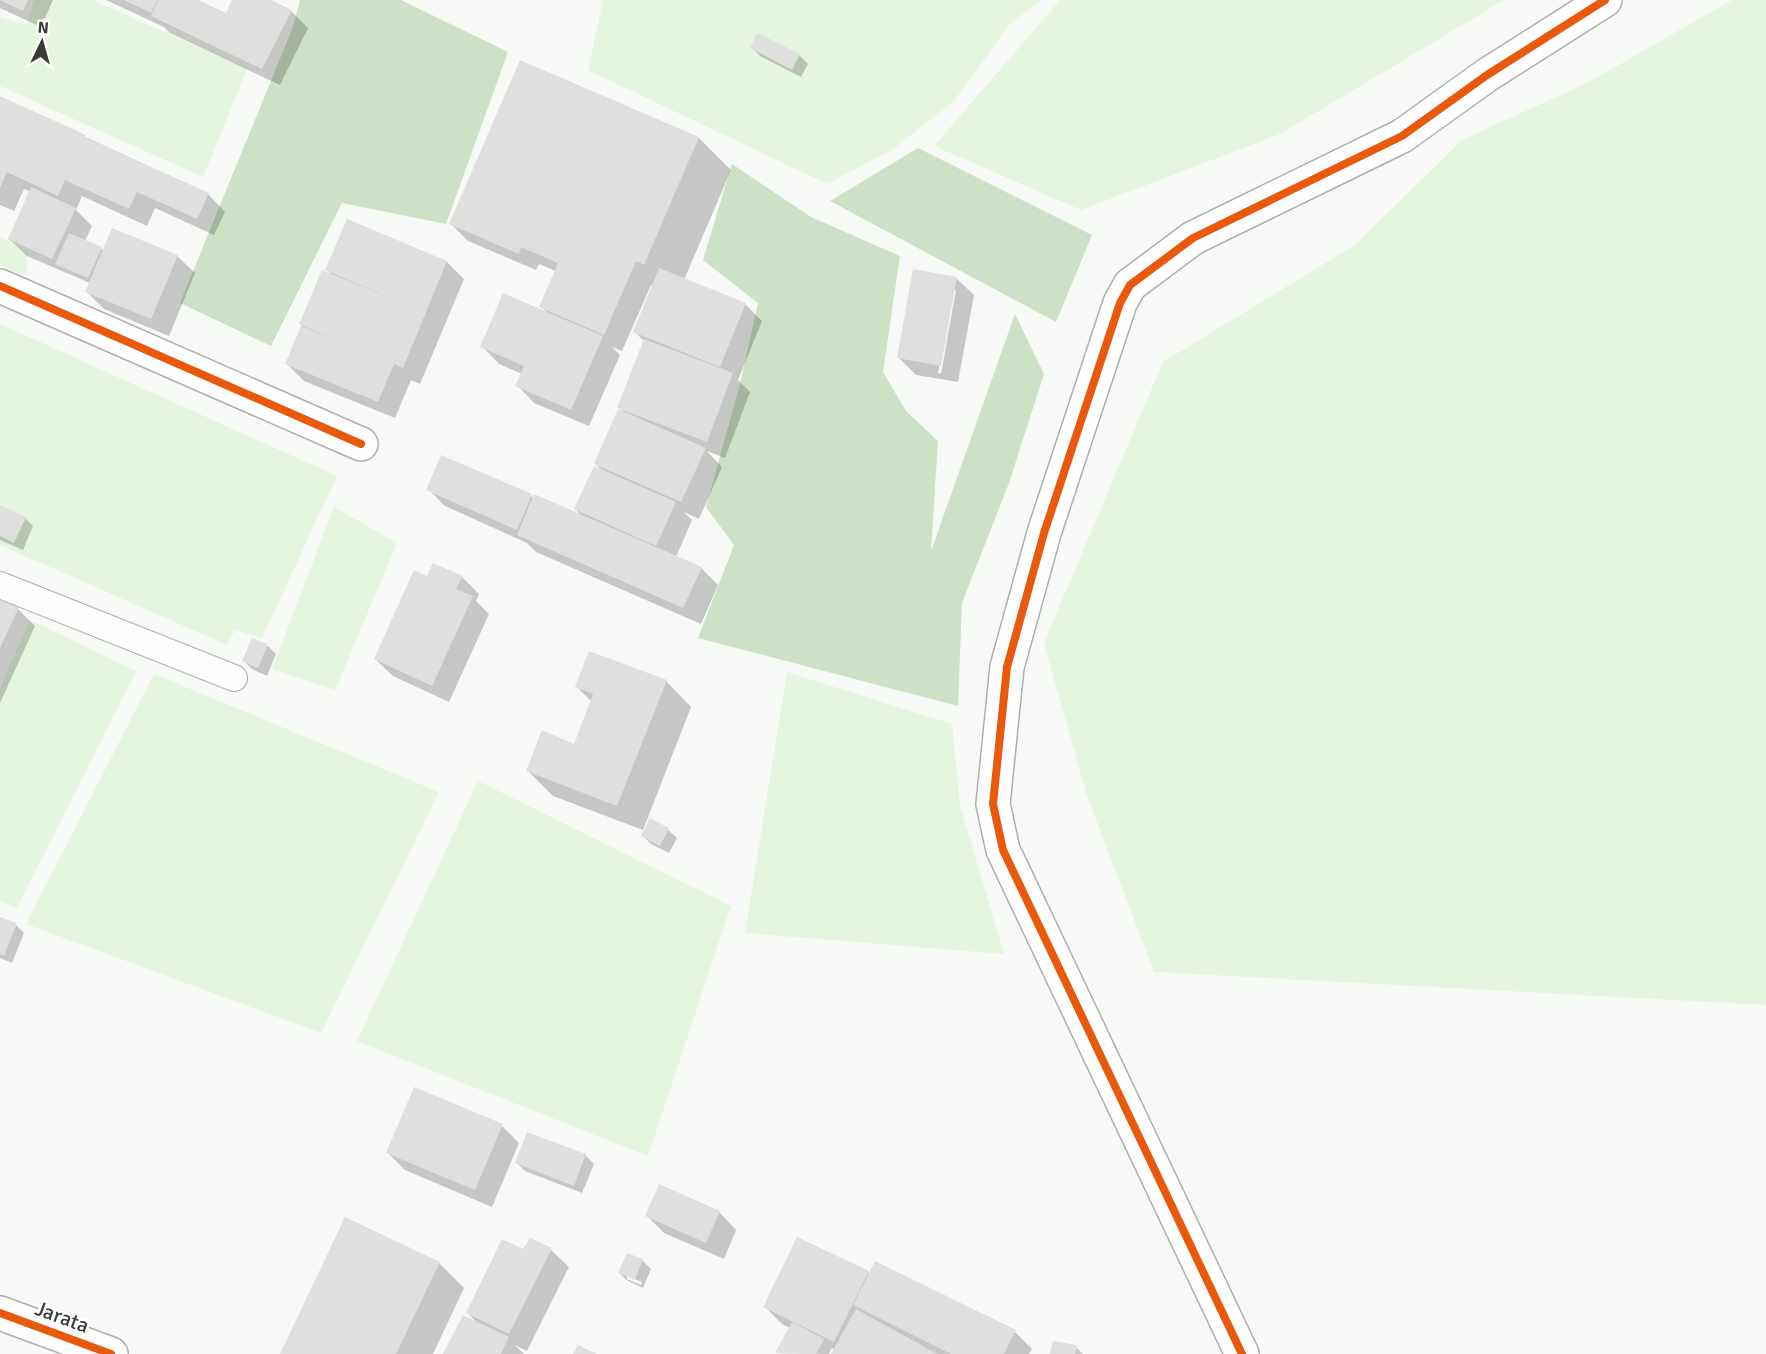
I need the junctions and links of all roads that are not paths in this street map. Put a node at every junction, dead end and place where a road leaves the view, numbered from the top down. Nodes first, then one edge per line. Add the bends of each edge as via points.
1 (1605, 0) edge
2 (0, 286) edge
3 (361, 444) dead end
4 (0, 585) edge
5 (234, 678) dead end
6 (0, 1313) edge
7 (111, 1354) edge
8 (1242, 1354) edge

1 - 8 street via 1487,75 1402,136 1193,238 1131,285 1120,303 1044,533 1007,667 993,804 1003,850
2 - 3 street
4 - 5 lane
6 - 7 street, Jarata

